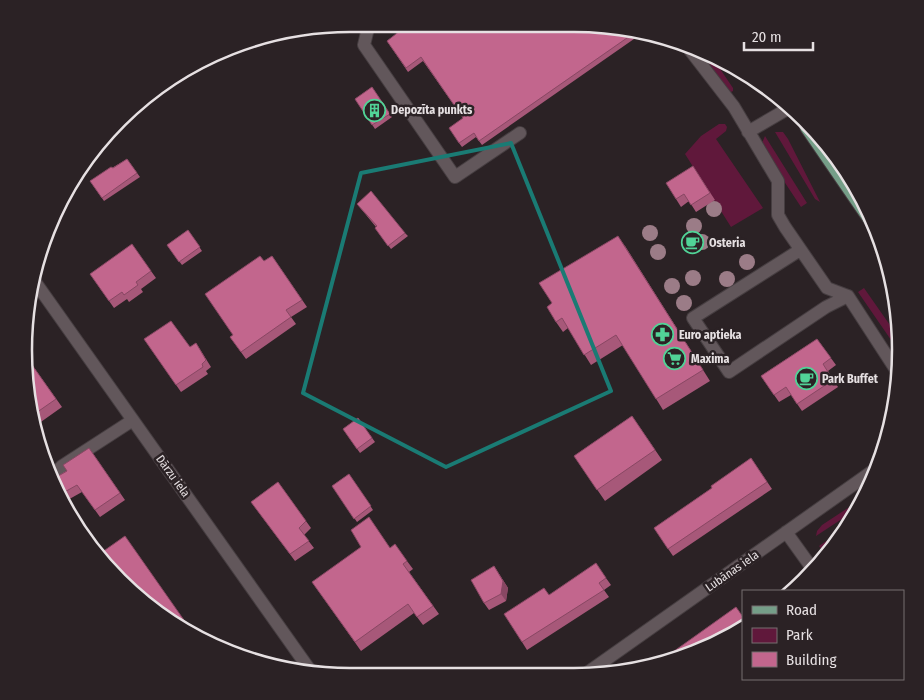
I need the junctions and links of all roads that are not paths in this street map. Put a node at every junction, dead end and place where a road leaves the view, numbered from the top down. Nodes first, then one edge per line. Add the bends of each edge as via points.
1 (367, 32) edge
2 (695, 57) edge
3 (783, 111) edge
4 (748, 132) junction
5 (520, 133) dead end
6 (800, 250) junction
7 (39, 289) edge
8 (848, 296) junction
9 (891, 363) edge
10 (133, 420) junction
11 (57, 472) edge
12 (865, 477) edge
13 (786, 532) junction
14 (809, 564) edge
15 (306, 664) edge
16 (597, 667) edge

1 - 5 street via 364,45 455,177
2 - 4 street via 734,107
3 - 4 street
4 - 6 street via 778,181 778,215
6 - 8 street via 827,288
6 - 8 street via 693,318 729,372 826,307
7 - 10 street, Dārzu iela
8 - 9 street
10 - 11 street
10 - 15 street, Dārzu iela
12 - 13 street, Lubānas iela
13 - 14 street
13 - 16 street, Lubānas iela

